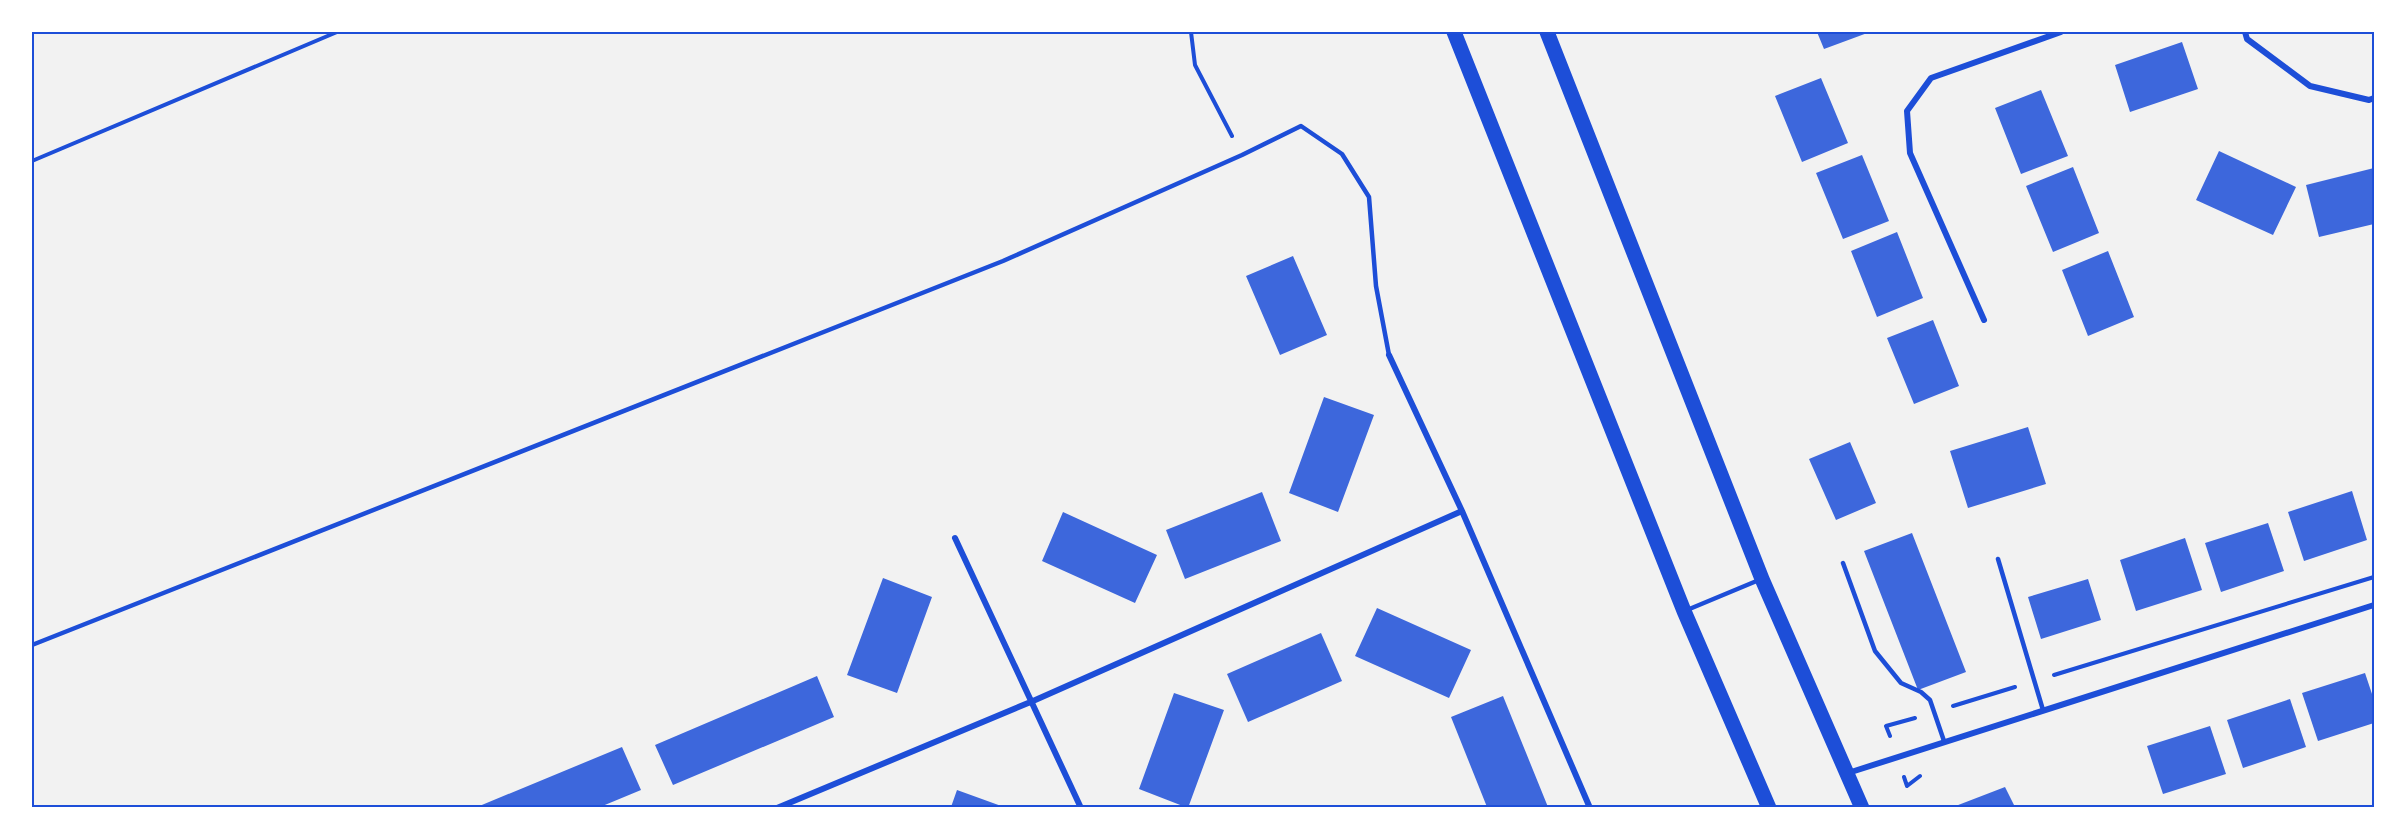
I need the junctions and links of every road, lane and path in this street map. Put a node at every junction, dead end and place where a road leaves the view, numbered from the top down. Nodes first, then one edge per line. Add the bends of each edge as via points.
1 (337, 32) edge
2 (1191, 32) edge
3 (1454, 32) edge
4 (1547, 32) edge
5 (2061, 32) edge
6 (2245, 32) edge
7 (2374, 98) edge
8 (1242, 155) junction
9 (32, 161) edge
10 (1984, 320) dead end
11 (1389, 355) joint
12 (1462, 511) junction
13 (955, 538) dead end
14 (1998, 559) dead end
15 (1843, 563) dead end
16 (2374, 577) edge
17 (1762, 579) junction
18 (2374, 605) edge
19 (1684, 611) junction
20 (32, 645) edge
21 (2035, 681) junction
22 (1033, 701) junction
23 (2043, 710) junction
24 (1934, 712) junction
25 (1944, 741) junction
26 (1897, 757) junction
27 (1847, 773) junction
28 (1907, 786) dead end
29 (777, 807) edge
30 (1081, 807) edge
31 (1590, 807) edge
32 (1769, 807) edge
33 (1862, 807) edge

1 - 9 path
2 - 8 path via 1195,65
3 - 19 main road
4 - 17 main road
5 - 10 street via 1931,78 1907,111 1910,153
6 - 7 street via 2247,39 2310,86
8 - 11 lane via 1301,126 1342,154 1369,197 1376,286
8 - 20 lane via 1003,261
11 - 12 street
12 - 22 street
12 - 31 street
13 - 22 street
14 - 21 lane
15 - 24 lane via 1875,651 1901,683 1930,700
16 - 21 path
17 - 19 lane
17 - 27 main road
18 - 23 street
19 - 32 main road
21 - 23 lane
21 - 24 path
22 - 29 street
22 - 30 street
23 - 25 street
24 - 25 lane
24 - 26 path via 1886,726
25 - 26 street
26 - 27 street
26 - 28 path
27 - 33 main road

